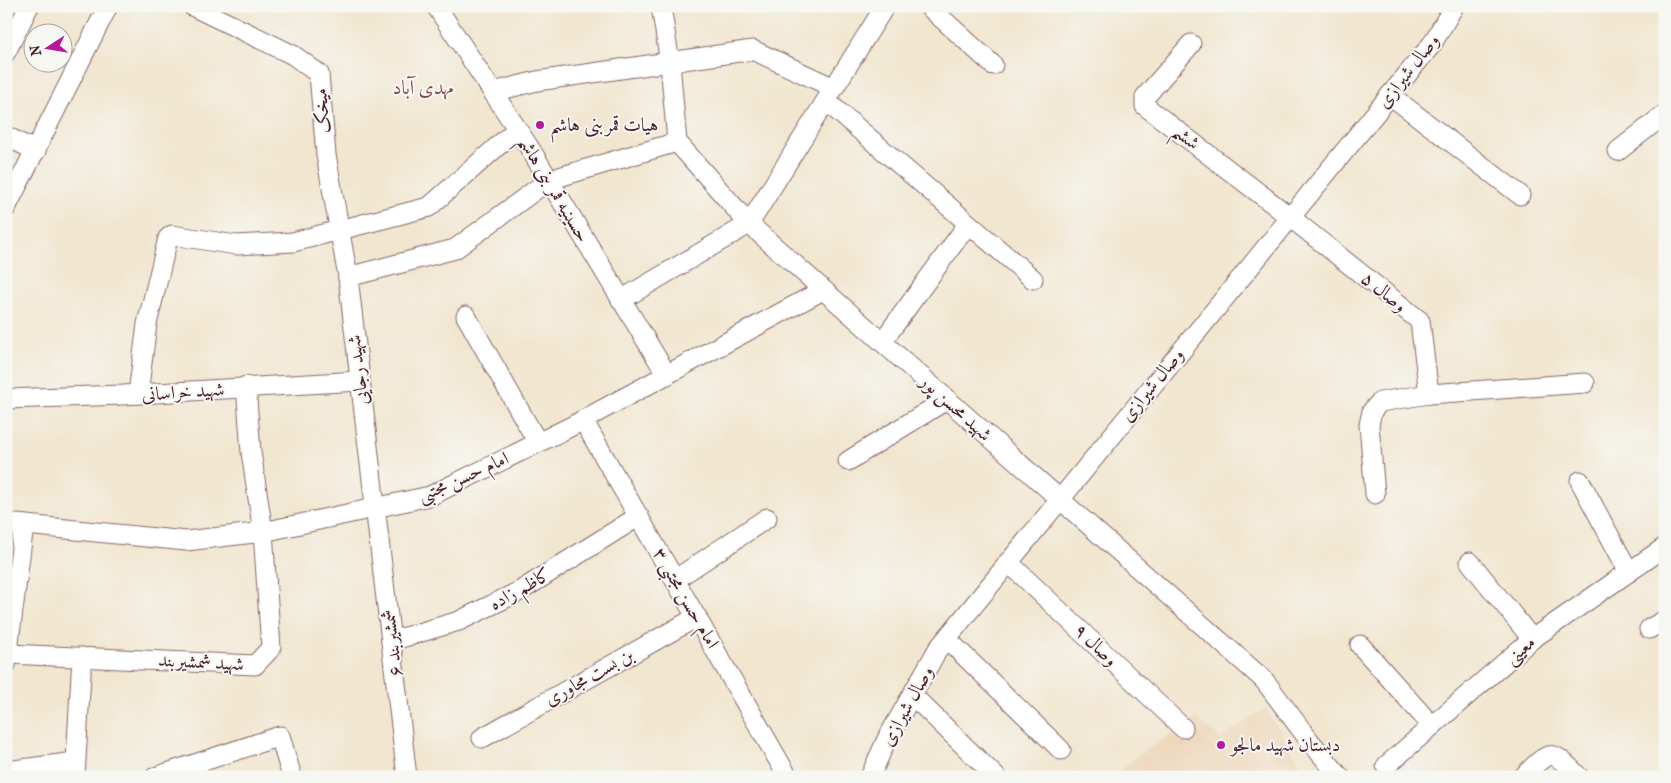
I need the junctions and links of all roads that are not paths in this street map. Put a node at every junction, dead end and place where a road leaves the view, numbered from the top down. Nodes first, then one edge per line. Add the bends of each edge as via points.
1 (29, 6) edge
2 (108, 6) edge
3 (192, 6) edge
4 (661, 6) edge
5 (885, 6) edge
6 (928, 6) edge
7 (1454, 6) edge
8 (441, 7) edge
9 (1191, 44) dead end
10 (6, 52) edge
11 (670, 63) junction
12 (993, 65) dead end
13 (493, 92) junction
14 (830, 94) junction
15 (1390, 95) junction
16 (1665, 114) edge
17 (517, 129) junction
18 (6, 136) edge
19 (677, 142) junction
20 (36, 151) junction
21 (1618, 151) dead end
22 (549, 180) junction
23 (1520, 195) dead end
24 (6, 208) edge
25 (1290, 217) junction
26 (749, 224) junction
27 (968, 224) junction
28 (341, 230) junction
29 (348, 277) junction
30 (1033, 279) dead end
31 (823, 290) junction
32 (621, 300) junction
33 (466, 316) dead end
34 (882, 342) junction
35 (666, 375) junction
36 (359, 381) junction
37 (1585, 383) dead end
38 (246, 386) junction
39 (138, 394) junction
40 (1430, 394) junction
41 (6, 400) edge
42 (946, 400) junction
43 (583, 420) junction
44 (538, 443) junction
45 (848, 461) dead end
46 (1580, 481) dead end
47 (1375, 494) dead end
48 (1059, 500) junction
49 (376, 509) junction
50 (639, 516) junction
51 (767, 518) dead end
52 (15, 524) edge
53 (264, 532) junction
54 (1665, 547) edge
55 (1008, 562) junction
56 (1470, 562) dead end
57 (1629, 572) junction
58 (676, 579) junction
59 (697, 617) junction
60 (947, 638) junction
61 (1532, 639) junction
62 (392, 641) junction
63 (1360, 645) dead end
64 (82, 656) junction
65 (7, 660) edge
66 (912, 694) junction
67 (1432, 726) junction
68 (1183, 728) dead end
69 (482, 738) dead end
70 (1061, 750) dead end
71 (1386, 766) dead end
72 (75, 769) edge
73 (6, 771) edge
74 (402, 776) edge
75 (155, 777) edge
76 (292, 777) edge
77 (788, 777) edge
78 (870, 777) edge
79 (996, 777) edge
80 (1340, 777) edge
81 (1523, 777) edge
82 (1579, 777) edge

1 - 10 street
2 - 20 street
3 - 28 street, میخک via 293,55 318,74 326,155
4 - 11 street
5 - 14 street
6 - 12 street
7 - 15 street, وصال شیرازی via 1432,44
8 - 13 street, حسینیه قمر بنی هاشم
9 - 25 street, ششم via 1146,97 1145,106
11 - 13 street via 537,82
11 - 14 street via 753,50
11 - 19 street
13 - 17 street, حسینیه قمر بنی هاشم
14 - 26 street
14 - 27 street
15 - 23 street
15 - 25 street, وصال شیرازی
16 - 21 street
17 - 22 street, حسینیه قمر بنی هاشم
17 - 28 street via 429,207
18 - 20 street
19 - 22 street
19 - 26 street, شهید محسن پور
20 - 24 street
22 - 29 street via 455,250
22 - 32 street, حسینیه قمر بنی هاشم
25 - 40 street, وصال ۵ via 1420,321
25 - 48 street, وصال شیرازی
26 - 31 street, شهید محسن پور
26 - 32 street
27 - 30 street
27 - 34 street
28 - 29 street, شهید رجایی
28 - 39 street via 293,242 245,244 172,235 168,238 147,324
29 - 36 street, شهید رجایی
31 - 34 street, شهید محسن پور
31 - 35 street, امام حسن مجتبی
32 - 35 street, حسینیه قمر بنی هاشم
33 - 44 street
34 - 42 street, شهید محسن پور
35 - 43 street, امام حسن مجتبی
36 - 38 street, شهید خراسانی
36 - 49 street, شهید رجایی
37 - 40 street
38 - 39 street, شهید خراسانی
38 - 53 street, شهید شمشیربند via 251,452
39 - 41 street, شهید خراسانی
40 - 47 street via 1380,402 1372,411 1369,425
42 - 45 street
42 - 48 street, شهید محسن پور
43 - 44 street, امام حسن مجتبی
43 - 50 street, امام حسن مجتبی ۳
44 - 49 street, امام حسن مجتبی via 430,496
46 - 57 street
48 - 55 street, وصال شیرازی
48 - 80 street, شهید محسن پور via 1264,680
49 - 53 street, امام حسن مجتبی
49 - 62 street, شمشیربند ۶
50 - 58 street, امام حسن مجتبی ۳
50 - 62 street, کاظم زاده via 520,591 458,620
51 - 58 street
52 - 53 street, امام حسن مجتبی via 186,540
52 - 65 street
53 - 64 street, شهید شمشیربند via 271,648 255,665
54 - 57 street, معینی
55 - 60 street, وصال شیرازی
55 - 68 street, وصال ۹
56 - 61 street
57 - 61 street, معینی
58 - 59 street, امام حسن مجتبی ۳
59 - 69 street, بن بست مجاوری
59 - 77 street, امام حسن مجتبی ۳
60 - 66 street, وصال شیرازی
60 - 70 street
61 - 67 street, معینی
62 - 74 street, شمشیربند ۶
63 - 67 street
64 - 65 street, شهید شمشیربند
64 - 72 street
66 - 78 street, وصال شیرازی
66 - 79 street
67 - 71 street, معینی
72 - 73 street
75 - 76 street via 280,736
81 - 82 street via 1542,757 1550,755 1558,756

